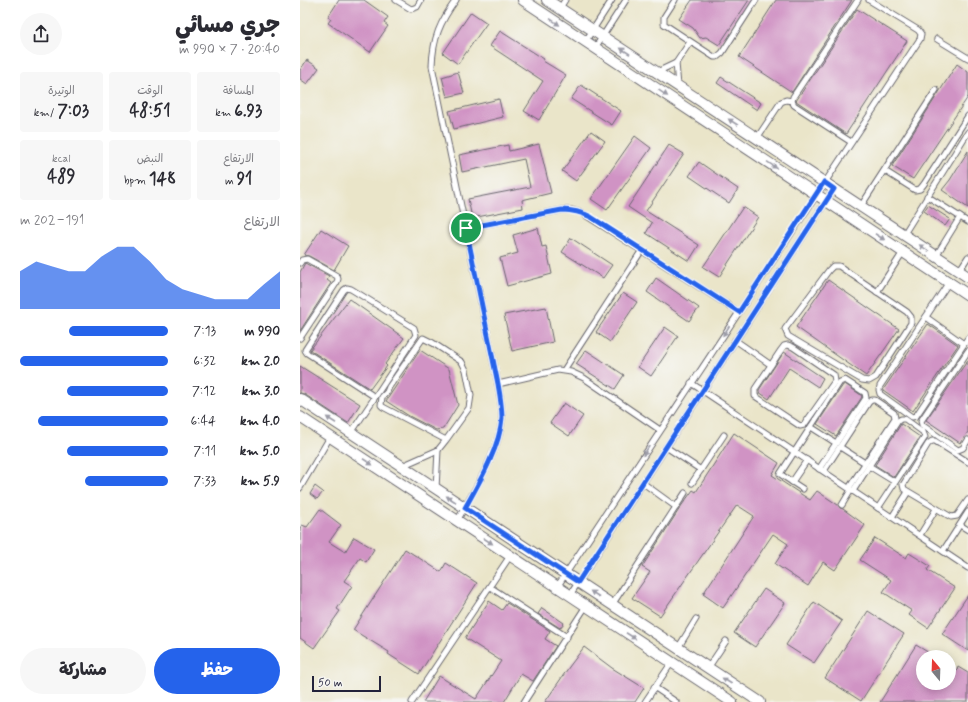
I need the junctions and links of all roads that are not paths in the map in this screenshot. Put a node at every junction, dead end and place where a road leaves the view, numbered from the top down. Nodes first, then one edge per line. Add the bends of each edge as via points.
1 (396, 0) edge
2 (421, 0) edge
3 (456, 0) edge
4 (523, 0) edge
5 (547, 0) edge
6 (612, 0) edge
7 (626, 0) edge
8 (675, 0) edge
9 (756, 0) edge
10 (858, 0) edge
11 (869, 0) edge
12 (562, 4) edge
13 (593, 30) junction
14 (602, 36) junction
15 (937, 39) dead end
16 (585, 42) junction
17 (690, 42) junction
18 (595, 48) junction
19 (968, 58) edge
20 (676, 63) junction
21 (656, 72) junction
22 (678, 86) junction
23 (936, 90) dead end
24 (792, 101) junction
25 (968, 116) edge
26 (968, 132) edge
27 (757, 138) junction
28 (851, 142) junction
29 (885, 171) junction
30 (824, 182) junction
31 (834, 189) junction
32 (816, 195) junction
33 (927, 196) junction
34 (826, 201) junction
35 (861, 206) junction
36 (960, 217) junction
37 (968, 222) edge
38 (466, 228) junction
39 (904, 234) junction
40 (642, 250) junction
41 (903, 252) junction
42 (936, 256) junction
43 (968, 256) edge
44 (300, 263) edge
45 (959, 271) junction
46 (968, 277) edge
47 (949, 282) junction
48 (877, 292) junction
49 (968, 295) edge
50 (739, 312) junction
51 (926, 317) junction
52 (300, 338) edge
53 (968, 338) edge
54 (736, 340) junction
55 (964, 344) junction
56 (968, 351) edge
57 (771, 365) junction
58 (564, 370) junction
59 (691, 383) junction
60 (498, 384) junction
61 (703, 391) junction
62 (375, 397) junction
63 (300, 399) edge
64 (300, 417) edge
65 (811, 427) junction
66 (660, 430) junction
67 (351, 433) junction
68 (724, 435) dead end
69 (330, 437) junction
70 (446, 440) junction
71 (968, 440) edge
72 (838, 445) junction
73 (666, 447) junction
74 (438, 450) junction
75 (794, 452) junction
76 (807, 460) junction
77 (968, 462) edge
78 (867, 464) junction
79 (402, 466) junction
80 (701, 470) junction
81 (822, 470) junction
82 (300, 473) edge
83 (306, 477) junction
84 (792, 482) junction
85 (894, 482) junction
86 (643, 483) junction
87 (692, 484) dead end
88 (300, 488) edge
89 (802, 488) dead end
90 (436, 489) junction
91 (851, 490) junction
92 (908, 492) junction
93 (685, 493) dead end
94 (968, 500) edge
95 (842, 505) dead end
96 (676, 507) junction
97 (465, 508) junction
98 (878, 508) junction
99 (936, 509) junction
100 (968, 512) edge
101 (892, 517) junction
102 (457, 521) junction
103 (960, 525) junction
104 (968, 530) edge
105 (920, 535) junction
106 (943, 551) junction
107 (510, 556) junction
108 (968, 568) edge
109 (565, 574) junction
110 (578, 582) junction
111 (490, 587) junction
112 (557, 587) junction
113 (570, 595) junction
114 (612, 605) junction
115 (586, 606) junction
116 (696, 619) dead end
117 (567, 637) junction
118 (726, 641) dead end
119 (678, 648) junction
120 (672, 662) junction
121 (708, 668) junction
122 (654, 687) junction
123 (412, 702) edge
124 (524, 702) edge
125 (645, 702) edge
126 (676, 702) edge
127 (732, 702) edge
128 (760, 702) edge

1 - 2 lane via 413,9
3 - 38 lane via 436,35 432,50 432,66
4 -> 16 street
5 - 12 street
6 - 13 lane
7 - 14 lane
8 - 17 lane via 664,17 664,24
9 - 17 lane via 720,56 712,56
10 - 24 lane
11 - 28 lane via 918,30 921,36
12 - 13 street
13 - 14 street
13 - 16 lane
14 - 18 lane
21 -> 14 street
15 - 19 lane
16 - 18 street
17 - 20 lane
18 -> 32 street
20 - 21 lane
20 - 22 lane
21 - 22 street
27 -> 22 street
23 - 29 lane
24 - 27 lane via 780,102
24 - 28 lane via 794,105
25 - 29 lane via 920,189 915,190
26 - 33 lane
27 - 30 street
28 - 30 lane
29 - 35 lane
30 - 31 street
30 - 32 lane
31 - 34 lane
31 - 35 street
32 - 34 street
32 - 50 lane
33 - 36 lane
33 - 39 lane
34 -> 41 street
34 - 54 lane
35 - 39 street
36 - 37 lane
36 - 42 lane
38 - 40 lane via 572,210 591,217
38 - 60 lane
42 -> 39 street
40 - 50 lane
40 - 58 lane
41 - 47 street
41 - 48 lane
42 - 45 street
43 - 45 lane
44 - 52 lane via 307,259 338,279
45 - 46 street
47 - 49 street
47 - 51 lane
48 - 48 lane via 839,266 833,266 785,329 788,336 862,380 869,381 876,377 911,323 911,317 907,312
50 -> 59 lane
51 - 55 lane
51 - 55 lane via 879,390 880,394 912,417 917,414
53 - 55 lane
54 - 57 lane
54 - 61 lane
56 - 71 lane via 921,421 922,425 958,450 963,448
57 - 57 lane via 784,346 788,345 835,376 835,381 804,425 800,426 756,396 755,389
58 - 60 lane
58 - 66 lane via 584,378
59 - 61 lane
59 - 66 lane
60 - 97 lane via 502,419 498,437 479,483
61 - 73 lane
61 - 75 lane
62 - 62 lane via 416,335 416,331 347,288 305,350
62 - 67 lane
67 -> 63 street
64 - 69 street
65 - 72 lane
65 - 72 lane via 840,382 846,380 865,393 866,397
65 - 75 lane
66 -> 109 lane
67 - 79 street
68 - 80 lane
69 - 83 lane
69 -> 102 street
70 - 70 lane via 381,405 382,397 388,392 423,338 462,362 466,370 471,395 470,404
70 - 74 lane
72 - 78 lane
72 - 78 lane via 869,402 875,400 896,417
72 - 81 lane
73 - 80 lane
73 - 86 lane
74 - 79 lane
74 - 90 lane
75 - 76 lane
75 - 84 lane via 780,474
76 - 81 lane
76 - 84 lane
77 - 92 lane via 935,441 930,442 904,483 904,489
78 - 85 lane
78 - 85 lane via 898,420 905,419 925,436
78 - 91 lane
79 - 90 street
80 - 87 lane
81 - 91 lane
82 - 83 lane
83 - 88 lane
84 - 89 lane
85 - 98 lane
86 - 96 lane
86 - 110 lane
97 -> 90 street
91 - 95 lane
91 - 98 lane
92 - 99 lane
92 - 101 lane
93 - 96 lane
94 - 99 lane via 955,517
96 - 114 lane
97 - 102 lane
97 - 109 street
98 - 101 lane
99 - 105 lane
100 - 103 lane
101 - 105 lane
102 -> 107 street
103 - 104 lane
103 - 106 lane
105 - 106 lane
106 - 108 lane
107 - 111 lane
107 - 112 street
109 - 110 street
109 - 112 lane
110 - 113 lane
114 -> 110 street
111 - 117 lane
111 - 123 lane
112 - 113 street
113 - 115 street
114 - 119 street
115 - 117 lane
115 -> 120 street
116 - 119 lane
117 - 124 lane
118 - 121 lane
119 - 121 street
120 - 122 lane
120 - 127 street
128 -> 121 street
122 - 125 lane
122 - 126 lane

